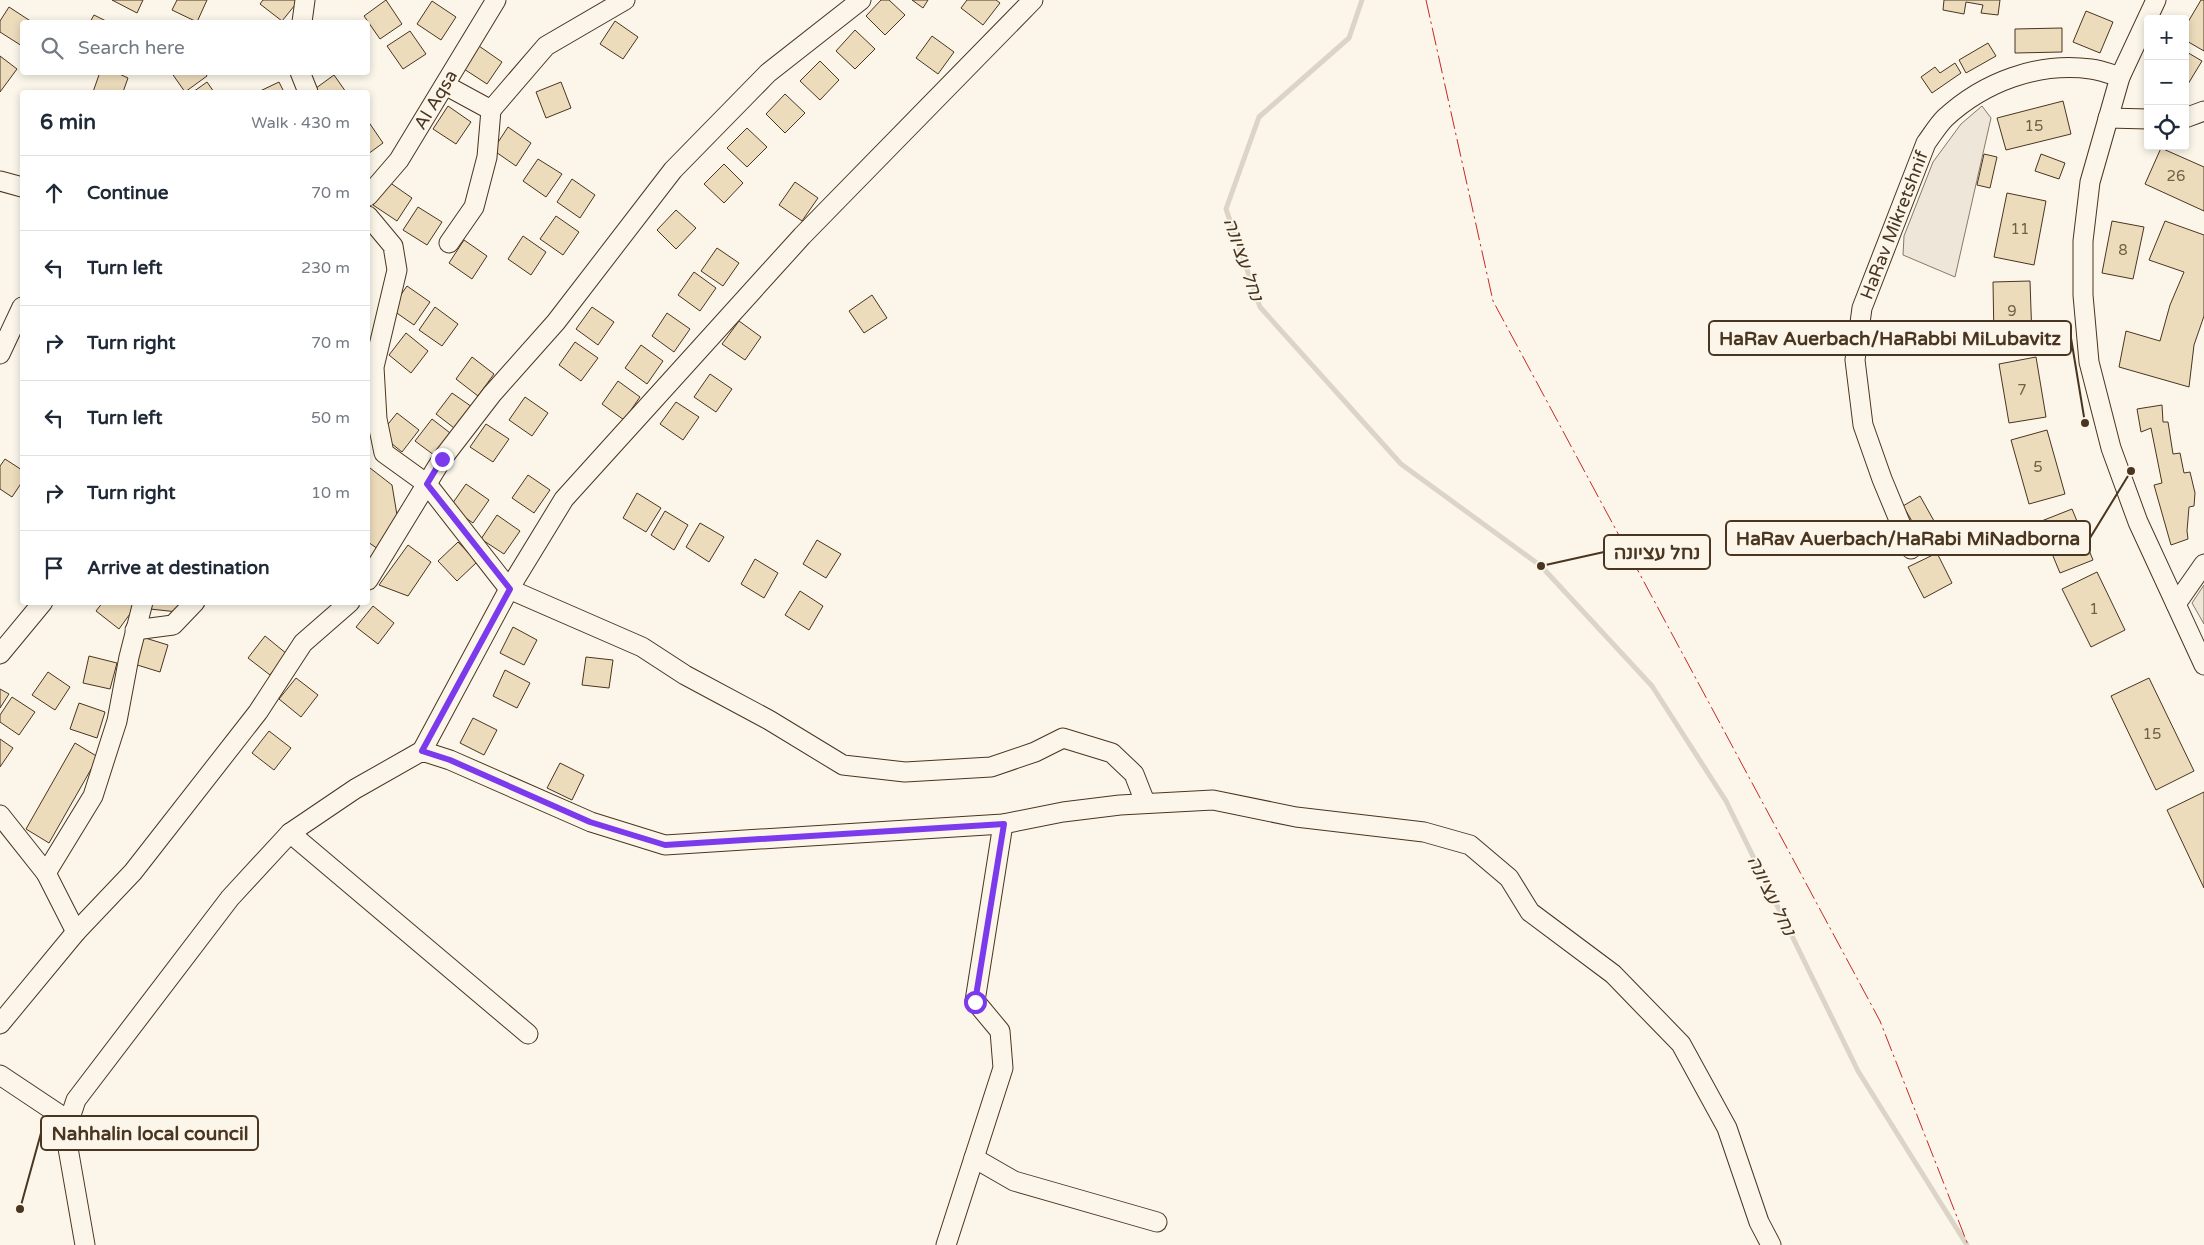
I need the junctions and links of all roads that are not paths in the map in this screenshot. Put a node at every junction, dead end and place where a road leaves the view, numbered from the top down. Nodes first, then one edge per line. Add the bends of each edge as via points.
1 (305, 0) edge
2 (496, 0) edge
3 (626, 0) edge
4 (861, 0) edge
5 (1033, 0) edge
6 (2156, 0) edge
7 (302, 20) edge
8 (301, 75) edge
9 (2120, 77) junction
10 (445, 85) junction
11 (307, 90) edge
12 (491, 110) junction
13 (2204, 111) edge
14 (2189, 117) edge
15 (2108, 118) junction
16 (2144, 119) edge
17 (0, 181) edge
18 (20, 186) edge
19 (370, 194) edge
20 (370, 218) edge
21 (450, 243) dead end
22 (20, 311) edge
23 (0, 354) edge
24 (427, 484) junction
25 (1911, 549) dead end
26 (2204, 564) edge
27 (370, 577) edge
28 (510, 589) junction
29 (2176, 604) junction
30 (41, 605) edge
31 (142, 605) edge
32 (192, 605) edge
33 (347, 605) edge
34 (135, 630) junction
35 (0, 654) edge
36 (2204, 665) edge
37 (422, 751) junction
38 (1145, 802) junction
39 (0, 815) edge
40 (1004, 824) junction
41 (290, 834) junction
42 (46, 873) junction
43 (76, 932) junction
44 (0, 1024) edge
45 (528, 1034) dead end
46 (0, 1075) edge
47 (69, 1122) junction
48 (974, 1158) junction
49 (1157, 1222) dead end
50 (85, 1245) edge
51 (946, 1245) edge
52 (1771, 1245) edge

1 - 7 street
2 - 10 street, Al Aqsa
3 - 12 street via 546,46
4 - 24 street via 768,73 673,170 556,322 492,394
5 - 28 street via 802,236 564,499
6 - 9 street
8 - 11 street
9 - 15 street
9 - 25 street, HaRav Mikretshnif via 2091,69 2026,73 1970,97 1944,120 1926,143 1862,308 1855,360 1863,425
10 - 12 street
10 - 19 street, Al Aqsa via 399,160
12 - 21 street via 487,157 474,207
13 - 14 street
15 - 16 street
15 - 29 street via 2090,182 2083,241 2083,295 2089,362 2118,467 2138,522
17 - 18 street
20 - 24 street via 393,246 397,270 374,367 376,419 384,453
22 - 23 street
24 - 27 street
24 - 28 street
26 - 29 street
28 - 37 street
28 - 38 street via 642,647 685,676 769,720 842,765 905,772 991,767 1035,752 1063,738 1112,753 1134,774
29 - 36 street
30 - 35 street
31 - 34 street
32 - 34 street via 174,625
33 - 43 street via 303,643 258,712 139,865
34 - 42 street via 117,721 93,796
37 - 40 street via 450,760 590,822 665,845
37 - 41 street via 355,789
38 - 40 street via 1063,812
38 - 52 street via 1213,800 1296,817 1424,832 1470,845 1509,878 1530,912 1613,974 1681,1044 1727,1128 1759,1222
39 - 42 street
40 - 48 street via 975,1002 1000,1031 1003,1068
41 - 45 street
41 - 47 street via 230,898 76,1100
42 - 43 street
43 - 44 street
46 - 47 street
47 - 50 street via 68,1148
48 - 49 street via 1014,1181
48 - 51 street

